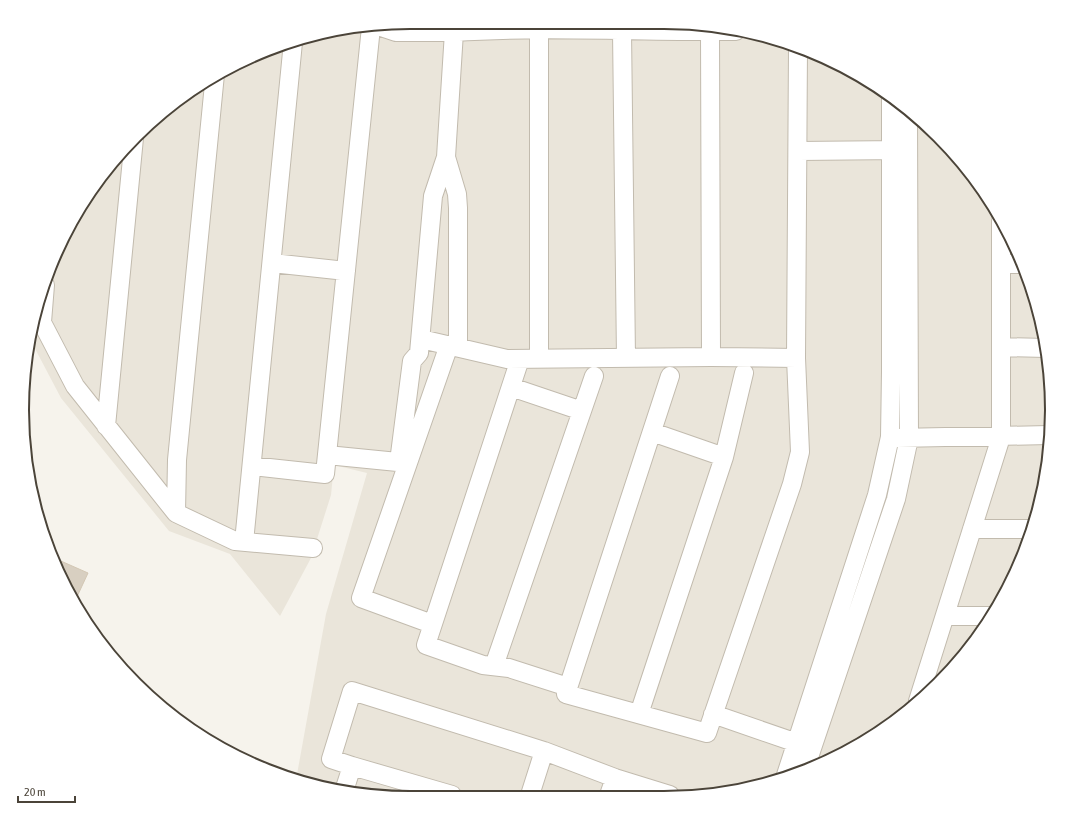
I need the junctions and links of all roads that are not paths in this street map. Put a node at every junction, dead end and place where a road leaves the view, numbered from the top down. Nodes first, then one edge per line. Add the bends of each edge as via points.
1 (410, 29) edge
2 (470, 29) edge
3 (525, 29) edge
4 (538, 30) junction
5 (371, 31) edge
6 (622, 31) junction
7 (702, 31) edge
8 (710, 31) edge
9 (454, 32) junction
10 (292, 48) edge
11 (798, 54) edge
12 (214, 83) edge
13 (890, 104) edge
14 (908, 118) edge
15 (133, 150) edge
16 (890, 150) junction
17 (908, 150) junction
18 (798, 151) junction
19 (446, 157) junction
20 (1001, 232) edge
21 (272, 263) junction
22 (1001, 264) junction
23 (1016, 264) edge
24 (346, 271) junction
25 (40, 320) edge
26 (421, 338) junction
27 (454, 346) junction
28 (1001, 347) junction
29 (1040, 348) edge
30 (711, 357) junction
31 (626, 358) junction
32 (796, 358) junction
33 (520, 359) junction
34 (540, 359) junction
35 (744, 374) dead end
36 (594, 376) dead end
37 (670, 376) dead end
38 (510, 387) junction
39 (582, 411) junction
40 (106, 426) junction
41 (652, 432) junction
42 (1044, 436) edge
43 (1001, 437) junction
44 (890, 438) junction
45 (909, 438) junction
46 (327, 455) junction
47 (724, 457) junction
48 (404, 463) junction
49 (252, 466) junction
50 (176, 513) junction
51 (972, 529) junction
52 (1026, 529) edge
53 (244, 542) junction
54 (313, 548) dead end
55 (945, 616) junction
56 (985, 616) edge
57 (432, 624) junction
58 (494, 666) junction
59 (927, 684) edge
60 (568, 687) junction
61 (639, 714) junction
62 (713, 714) junction
63 (797, 743) junction
64 (544, 751) junction
65 (807, 763) edge
66 (352, 766) junction
67 (788, 770) edge
68 (615, 778) junction
69 (346, 786) edge
70 (438, 791) edge
71 (531, 791) edge
72 (610, 791) edge
73 (657, 791) edge

1 - 9 street
2 - 9 street
3 - 4 street
4 - 6 street
4 - 34 street
5 - 24 street
6 - 7 street
6 - 31 street
8 - 30 street
9 - 19 street
10 - 21 street
11 - 18 street
12 - 50 street via 177,460
13 - 16 street
14 - 17 street
15 - 40 street
16 - 17 street
16 - 18 street
16 - 44 street
17 - 45 street
18 - 32 street
19 - 26 street via 433,196
19 - 27 street via 458,201
20 - 22 street
21 - 24 street
21 - 49 street
22 - 23 street
22 - 28 street
24 - 46 street
25 - 40 street via 75,386
26 - 27 street
26 - 48 street via 419,353 412,361
27 - 33 street via 507,359
27 - 48 street
28 - 29 street
28 - 43 street
30 - 31 street
30 - 32 street
31 - 34 street
32 - 62 street via 800,452 792,484
33 - 34 street
33 - 38 street
35 - 47 street
36 - 39 street
37 - 41 street
38 - 39 street
38 - 57 street
39 - 58 street
40 - 50 street
41 - 47 street
41 - 60 street
42 - 43 street
43 - 45 street
43 - 51 street
44 - 45 street
44 - 63 street via 877,494
45 - 65 street via 896,499
46 - 48 street
46 - 49 street via 325,474
47 - 61 street
48 - 57 street via 361,598
49 - 53 street
50 - 53 street via 235,541
51 - 52 street
51 - 55 street
53 - 54 street
55 - 56 street
55 - 59 street
57 - 58 street via 426,645 483,665
58 - 60 street via 509,668
60 - 61 street via 566,694
61 - 62 street via 707,733
62 - 63 street
63 - 67 street
64 - 66 street via 352,690 331,759
64 - 68 street
64 - 71 street
66 - 69 street
66 - 70 street
68 - 72 street
68 - 73 street

